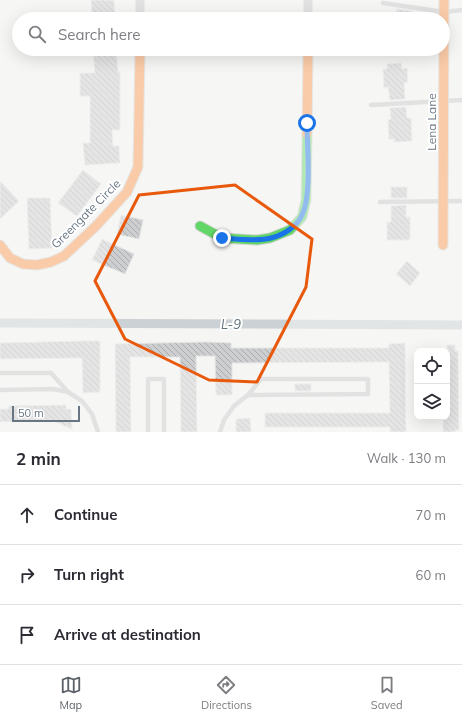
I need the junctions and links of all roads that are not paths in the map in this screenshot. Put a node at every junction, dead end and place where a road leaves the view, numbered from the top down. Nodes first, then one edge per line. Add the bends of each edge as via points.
1 (140, 0) edge
2 (308, 0) edge
3 (444, 0) edge
4 (383, 3) dead end
5 (462, 10) edge
6 (140, 12) edge
7 (308, 12) edge
8 (444, 12) junction
9 (140, 56) edge
10 (308, 56) edge
11 (444, 56) edge
12 (444, 100) junction
13 (462, 100) edge
14 (371, 105) dead end
15 (462, 201) edge
16 (380, 202) dead end
17 (443, 202) junction
18 (200, 226) dead end
19 (0, 245) edge
20 (443, 245) dead end
21 (0, 373) edge
22 (0, 390) edge
23 (68, 392) junction
24 (248, 395) junction
25 (98, 432) edge
26 (148, 432) edge
27 (164, 432) edge
28 (220, 432) edge

1 - 6 street
2 - 7 street
3 - 8 street, Lena Lane
4 - 8 lane
5 - 8 lane
9 - 19 street, Greengate Circle via 138,167 127,194 64,256 52,263 37,266 23,264 10,257
10 - 18 street via 307,182 302,217 290,230 257,240 222,238
11 - 12 street, Lena Lane
12 - 13 lane
12 - 14 lane
12 - 17 street, Lena Lane
15 - 17 lane
16 - 17 lane
17 - 20 street, Lena Lane
21 - 23 lane via 51,373
22 - 23 lane via 53,389
23 - 25 lane via 82,401 92,414
24 - 24 lane via 368,394 368,379 261,379
24 - 28 lane via 234,406 224,420
26 - 27 lane via 148,379 164,379

